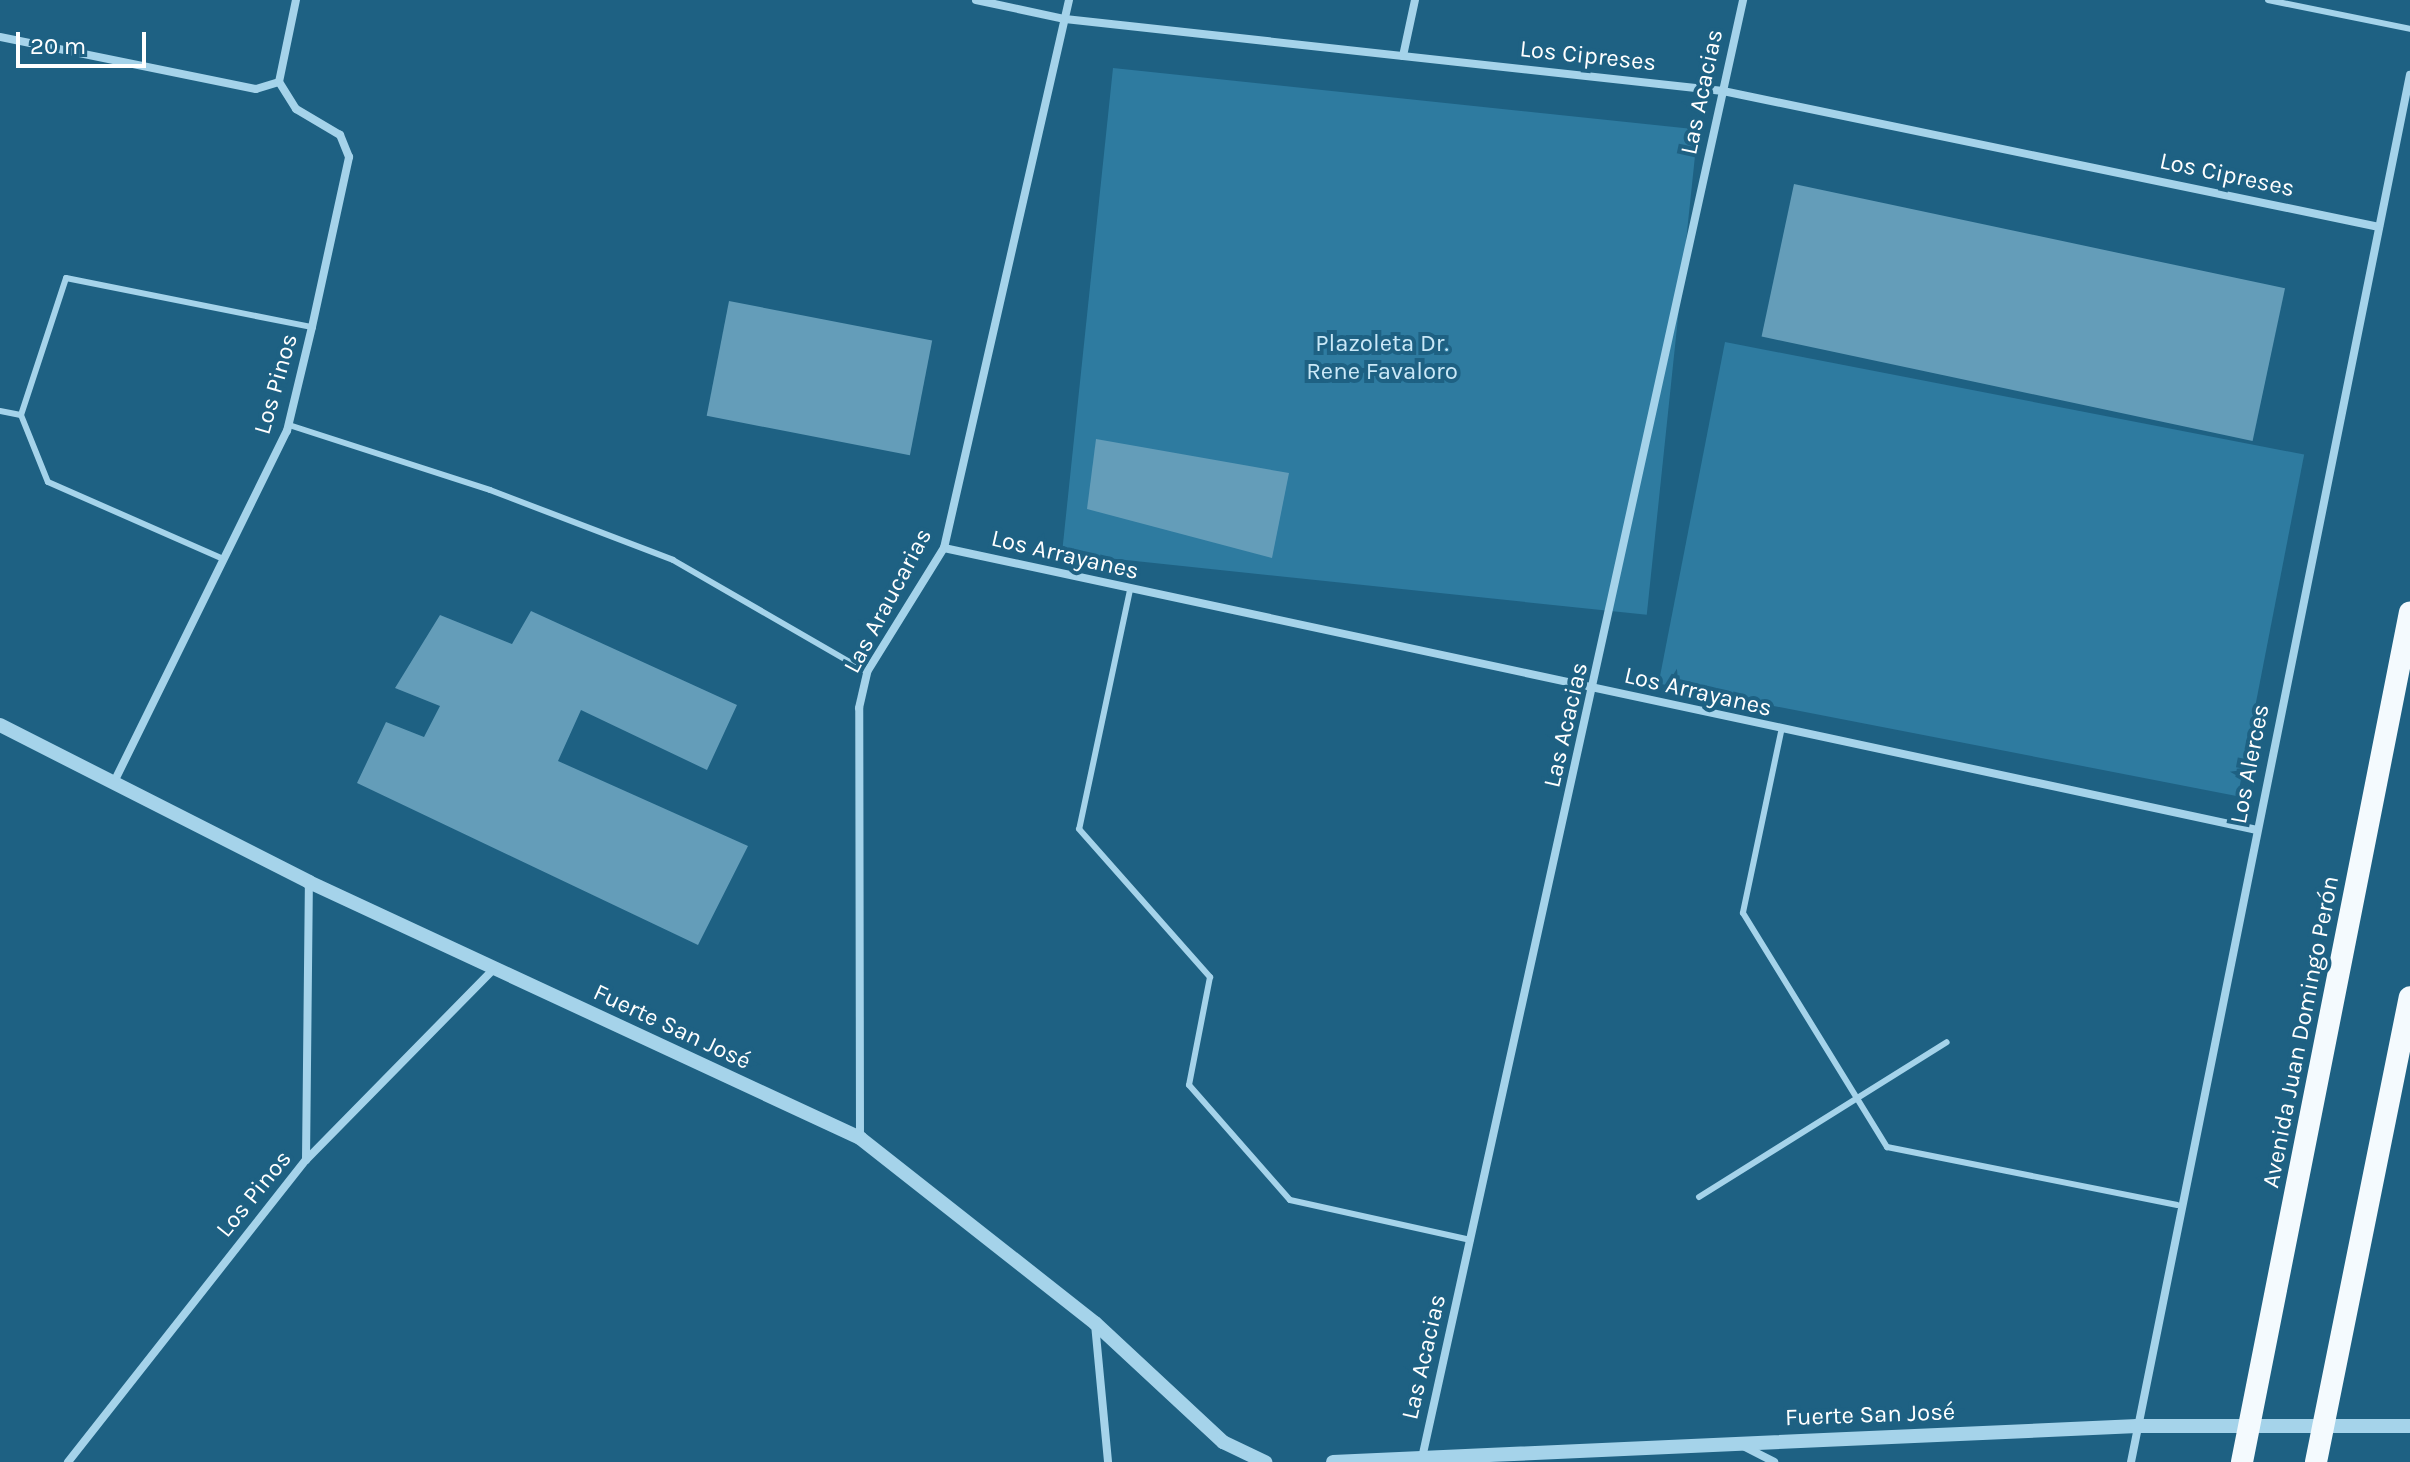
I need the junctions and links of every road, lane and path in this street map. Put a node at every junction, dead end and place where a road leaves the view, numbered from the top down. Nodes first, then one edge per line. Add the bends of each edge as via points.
1 (296, 0) edge
2 (976, 0) edge
3 (1069, 0) edge
4 (1415, 0) edge
5 (1743, 0) edge
6 (2268, 0) edge
7 (1065, 19) junction
8 (2410, 29) edge
9 (0, 37) edge
10 (1403, 56) junction
11 (2410, 75) edge
12 (279, 82) junction
13 (1723, 91) junction
14 (2379, 227) junction
15 (312, 327) junction
16 (0, 411) edge
17 (21, 415) junction
18 (289, 425) junction
19 (944, 548) junction
20 (221, 558) junction
21 (1130, 590) junction
22 (2410, 612) edge
23 (867, 672) junction
24 (1595, 689) junction
25 (0, 725) edge
26 (1781, 732) junction
27 (116, 778) junction
28 (2257, 830) junction
29 (309, 882) junction
30 (494, 969) junction
31 (2410, 997) edge
32 (1947, 1042) dead end
33 (1858, 1099) junction
34 (860, 1138) junction
35 (306, 1160) junction
36 (1699, 1197) dead end
37 (2177, 1205) junction
38 (1471, 1240) junction
39 (1095, 1323) junction
40 (2137, 1426) junction
41 (2410, 1426) edge
42 (1735, 1442) junction
43 (1422, 1458) junction
44 (68, 1462) edge
45 (1108, 1462) edge
46 (1265, 1462) edge
47 (1333, 1462) edge
48 (1774, 1462) edge
49 (2131, 1462) edge
50 (2242, 1462) edge
51 (2316, 1462) edge

1 - 12 street
2 - 7 street, Los Cipreses
3 - 7 street, Las Araucarias
4 - 10 street
5 - 13 street, Las Acacias
6 - 8 lane
7 - 10 street, Los Cipreses
7 - 19 street, Las Araucarias
9 - 12 street via 256,89
10 - 13 street, Los Cipreses
11 - 14 street, Los Alerces
12 - 15 street, Los Pinos via 296,109 340,135 349,157
13 - 14 street, Los Cipreses
13 - 24 street, Las Acacias
14 - 28 street, Los Alerces
15 - 17 lane via 66,278
15 - 18 street, Los Pinos
16 - 17 lane
17 - 20 lane via 48,482
18 - 20 street, Los Pinos
18 - 23 lane via 490,490 673,560
19 - 21 street, Los Arrayanes
19 - 23 street, Las Araucarias
20 - 27 street, Los Pinos
21 - 24 street, Los Arrayanes
21 - 38 lane via 1079,829 1210,977 1189,1085 1290,1200
22 - 50 highway, Avenida Juan Domingo Perón
23 - 34 street, Las Araucarias via 859,708
24 - 26 street, Los Arrayanes
24 - 38 street, Las Acacias
25 - 27 street, Fuerte San José
26 - 28 street, Los Arrayanes
26 - 33 lane via 1743,913
27 - 29 street, Fuerte San José
28 - 37 street, Los Alerces
29 - 30 street, Fuerte San José
29 - 35 street
30 - 34 street, Fuerte San José
30 - 35 street, Los Pinos
31 - 51 highway
32 - 33 lane
33 - 36 lane
33 - 37 lane via 1887,1147
34 - 39 street, Fuerte San José
35 - 44 street, Los Pinos
37 - 40 street, Los Alerces
38 - 43 street, Las Acacias
39 - 45 street
39 - 46 street, Fuerte San José via 1223,1442
40 - 41 street, Fuerte San José
40 - 42 street, Fuerte San José
40 - 49 street, Los Alerces
42 - 43 street, Fuerte San José
42 - 48 street
43 - 47 street, Fuerte San José

